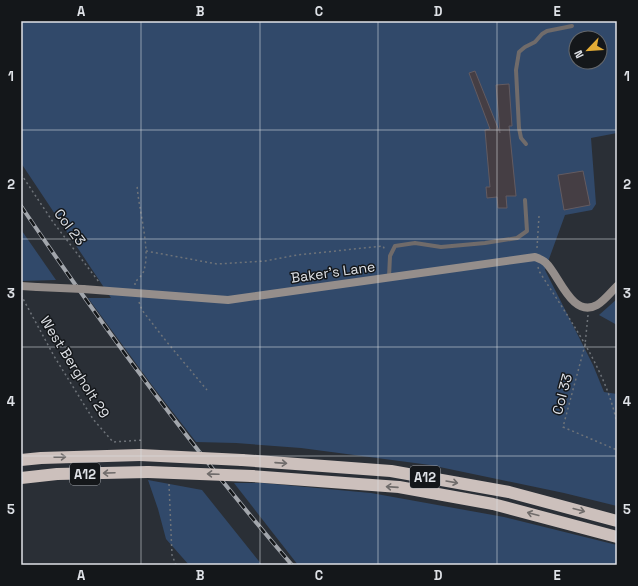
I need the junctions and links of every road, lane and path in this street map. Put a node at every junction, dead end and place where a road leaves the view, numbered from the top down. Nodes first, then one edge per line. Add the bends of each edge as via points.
1 (572, 26) dead end
2 (526, 144) dead end
3 (21, 174) edge
4 (137, 184) dead end
5 (525, 200) dead end
6 (539, 216) dead end
7 (146, 251) junction
8 (390, 256) junction
9 (535, 257) junction
10 (389, 277) junction
11 (21, 286) edge
12 (617, 286) edge
13 (106, 291) junction
14 (135, 293) junction
15 (21, 295) edge
16 (589, 308) junction
17 (585, 345) junction
18 (207, 390) dead end
19 (617, 424) edge
20 (143, 440) dead end
21 (617, 450) edge
22 (21, 460) edge
23 (21, 478) edge
24 (168, 480) dead end
25 (617, 521) edge
26 (617, 537) edge
27 (176, 565) edge
28 (460, 565) edge
29 (464, 565) edge

1 - 2 lane via 547,31 519,52 516,70 519,128 521,138
3 - 13 path, Col 23 via 53,222
4 - 7 path
5 - 8 lane via 527,231 517,238 441,247 415,243 395,246
6 - 9 path
7 - 8 path via 218,264 265,261 383,246
7 - 14 path via 144,272 135,282
8 - 10 lane
9 - 10 street, Baker's Lane
9 - 16 street via 548,264 573,302
9 - 17 path via 539,271
10 - 14 street, Baker's Lane via 228,300
11 - 13 street, Baker's Lane, bridge
12 - 16 street via 597,305
13 - 14 street, Baker's Lane
14 - 18 path via 142,310
15 - 20 path, West Bergholt 29 via 54,356 93,419 113,442
16 - 17 path, Col 33
17 - 19 path via 596,365
17 - 21 path, Col 33 via 563,427
22 -> 25 highway, A12, bridge via 140,455 391,471 509,492
26 -> 23 highway, A12, bridge via 493,504 398,487 252,476 148,472 57,474
24 - 27 path via 172,555
28 - 29 path

